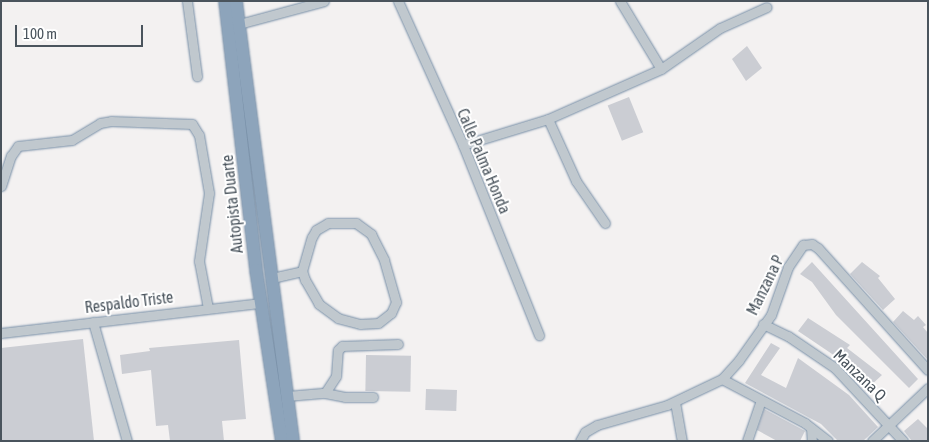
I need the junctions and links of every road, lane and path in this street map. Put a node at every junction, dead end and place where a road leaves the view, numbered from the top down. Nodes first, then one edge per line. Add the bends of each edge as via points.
1 (188, 1) edge
2 (226, 1) edge
3 (236, 1) edge
4 (324, 1) edge
5 (398, 1) edge
6 (620, 1) edge
7 (767, 7) dead end
8 (239, 24) junction
9 (661, 69) junction
10 (197, 76) dead end
11 (548, 119) junction
12 (463, 145) junction
13 (1, 186) edge
14 (605, 223) dead end
15 (302, 271) junction
16 (272, 278) junction
17 (261, 303) junction
18 (208, 308) junction
19 (93, 322) junction
20 (763, 324) junction
21 (1, 333) edge
22 (539, 335) dead end
23 (398, 344) dead end
24 (928, 370) edge
25 (722, 378) junction
26 (928, 388) edge
27 (325, 393) junction
28 (373, 397) dead end
29 (284, 399) junction
30 (762, 400) junction
31 (675, 402) junction
32 (888, 425) junction
33 (811, 428) junction
34 (127, 441) edge
35 (282, 441) edge
36 (293, 441) edge
37 (580, 441) edge
38 (682, 441) edge
39 (747, 441) edge
40 (812, 441) edge
41 (828, 441) edge
42 (872, 441) edge
43 (903, 441) edge

1 - 10 street
2 - 17 highway, Autopista Duarte
3 - 8 highway, Autopista Duarte
4 - 8 street
5 - 12 street, Calle Palma Honda
6 - 9 street
7 - 9 street via 720,28
8 - 16 highway, Autopista Duarte
9 - 11 street
11 - 12 street
11 - 14 street via 576,181
12 - 22 street, Calle Palma Honda
13 - 18 street via 11,156 18,146 72,140 100,123 111,121 192,124 199,135 210,193 199,261
15 - 15 street via 316,230 328,223 356,223 371,234 384,260 396,302 391,313 378,323 347,321 319,304
15 - 16 street
16 - 29 highway, Autopista Duarte
17 - 18 street, Respaldo Triste
17 - 29 highway, Autopista Duarte
18 - 19 street, Respaldo Triste
19 - 21 street, Respaldo Triste
19 - 34 street
20 - 24 street, Manzana P via 770,315 788,266 803,245 812,244
20 - 25 street, Manzana P via 740,360
20 - 32 street, Manzana Q via 788,336 835,368
23 - 27 street via 342,346 338,350 336,376
25 - 30 street
25 - 31 street, Manzana P
26 - 32 street
27 - 28 street
27 - 29 street
29 - 35 highway
29 - 36 highway
30 - 33 street
30 - 39 street
31 - 37 street, Manzana P via 597,425 584,432
31 - 38 street
32 - 42 street
32 - 43 street, Manzana Q
33 - 40 street
33 - 41 street

